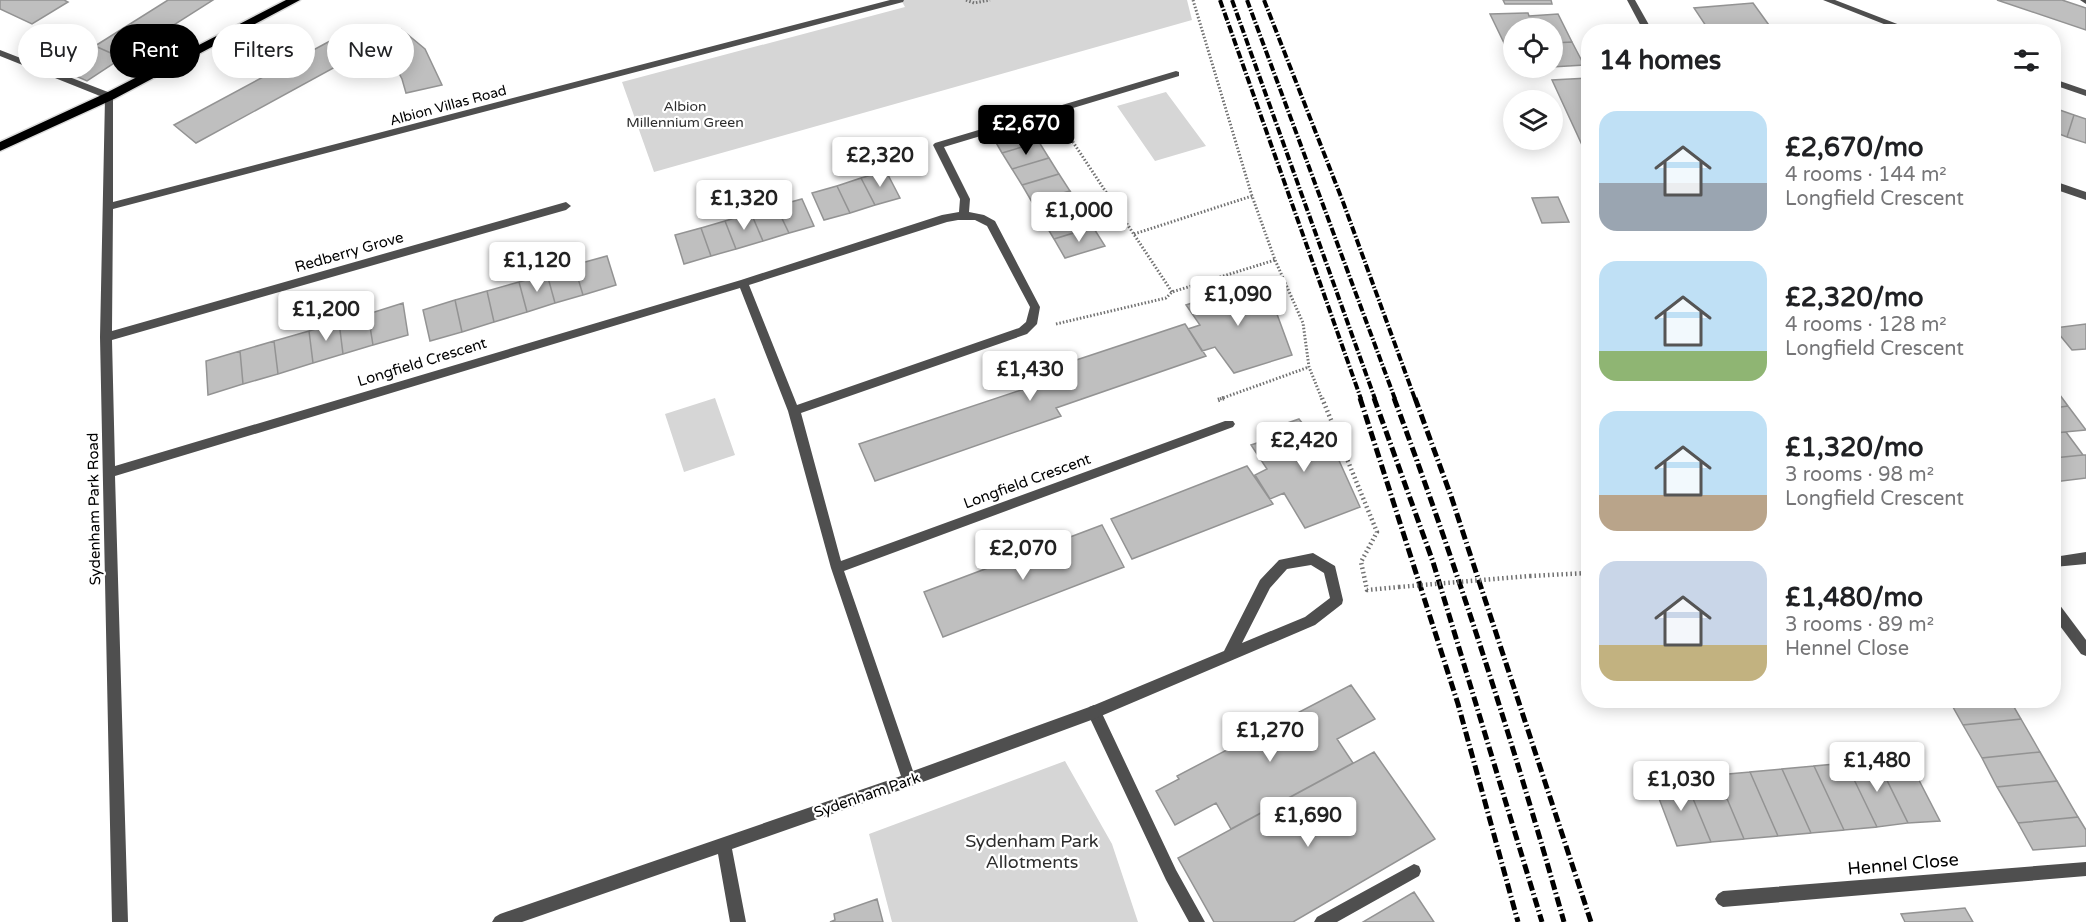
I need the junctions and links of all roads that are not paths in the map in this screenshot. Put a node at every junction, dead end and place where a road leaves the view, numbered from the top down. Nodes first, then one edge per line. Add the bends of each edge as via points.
1 (294, 0) edge
2 (900, 0) edge
3 (1631, 0) edge
4 (1827, 0) edge
5 (1644, 24) edge
6 (1892, 24) edge
7 (0, 53) edge
8 (1176, 74) dead end
9 (2061, 84) edge
10 (2086, 93) edge
11 (110, 96) junction
12 (0, 147) edge
13 (2061, 187) edge
14 (2086, 196) edge
15 (566, 206) dead end
16 (108, 207) junction
17 (964, 215) junction
18 (743, 283) junction
19 (106, 337) junction
20 (794, 411) junction
21 (1229, 424) road end
22 (110, 473) junction
23 (2086, 558) edge
24 (2061, 561) edge
25 (837, 568) junction
26 (2061, 617) edge
27 (2086, 650) edge
28 (1229, 655) junction
29 (1094, 712) junction
30 (909, 780) junction
31 (724, 846) junction
32 (2086, 869) edge
33 (1414, 871) dead end
34 (1723, 899) dead end
35 (120, 922) edge
36 (500, 922) edge
37 (738, 922) edge
38 (1197, 922) edge
39 (1322, 922) edge

1 - 11 main road
2 - 16 street, Albion Villas Road
3 - 5 street
4 - 6 street
7 - 11 street
8 - 17 street via 938,146 965,199
9 - 10 street
11 - 12 main road
11 - 16 street, Sydenham Park Road
13 - 14 street
15 - 19 street, Redberry Grove
16 - 19 street, Sydenham Park Road
17 - 18 street, Longfield Crescent
17 - 20 street via 981,216 991,224 1032,297 1035,308 1031,324 1014,336
18 - 20 street
18 - 22 street, Longfield Crescent
19 - 22 street, Sydenham Park Road
20 - 25 street
21 - 25 street, Longfield Crescent
22 - 35 street, Sydenham Park Road
23 - 24 street
25 - 30 street
26 - 27 street
28 - 28 street, Sydenham Park via 1265,584 1283,564 1313,560 1330,570 1337,600 1310,621
28 - 29 street, Sydenham Park
29 - 30 street, Sydenham Park
29 - 38 street
30 - 31 street, Sydenham Park
31 - 36 street, Sydenham Park
31 - 37 street
32 - 34 street, Hennel Close
33 - 39 street

